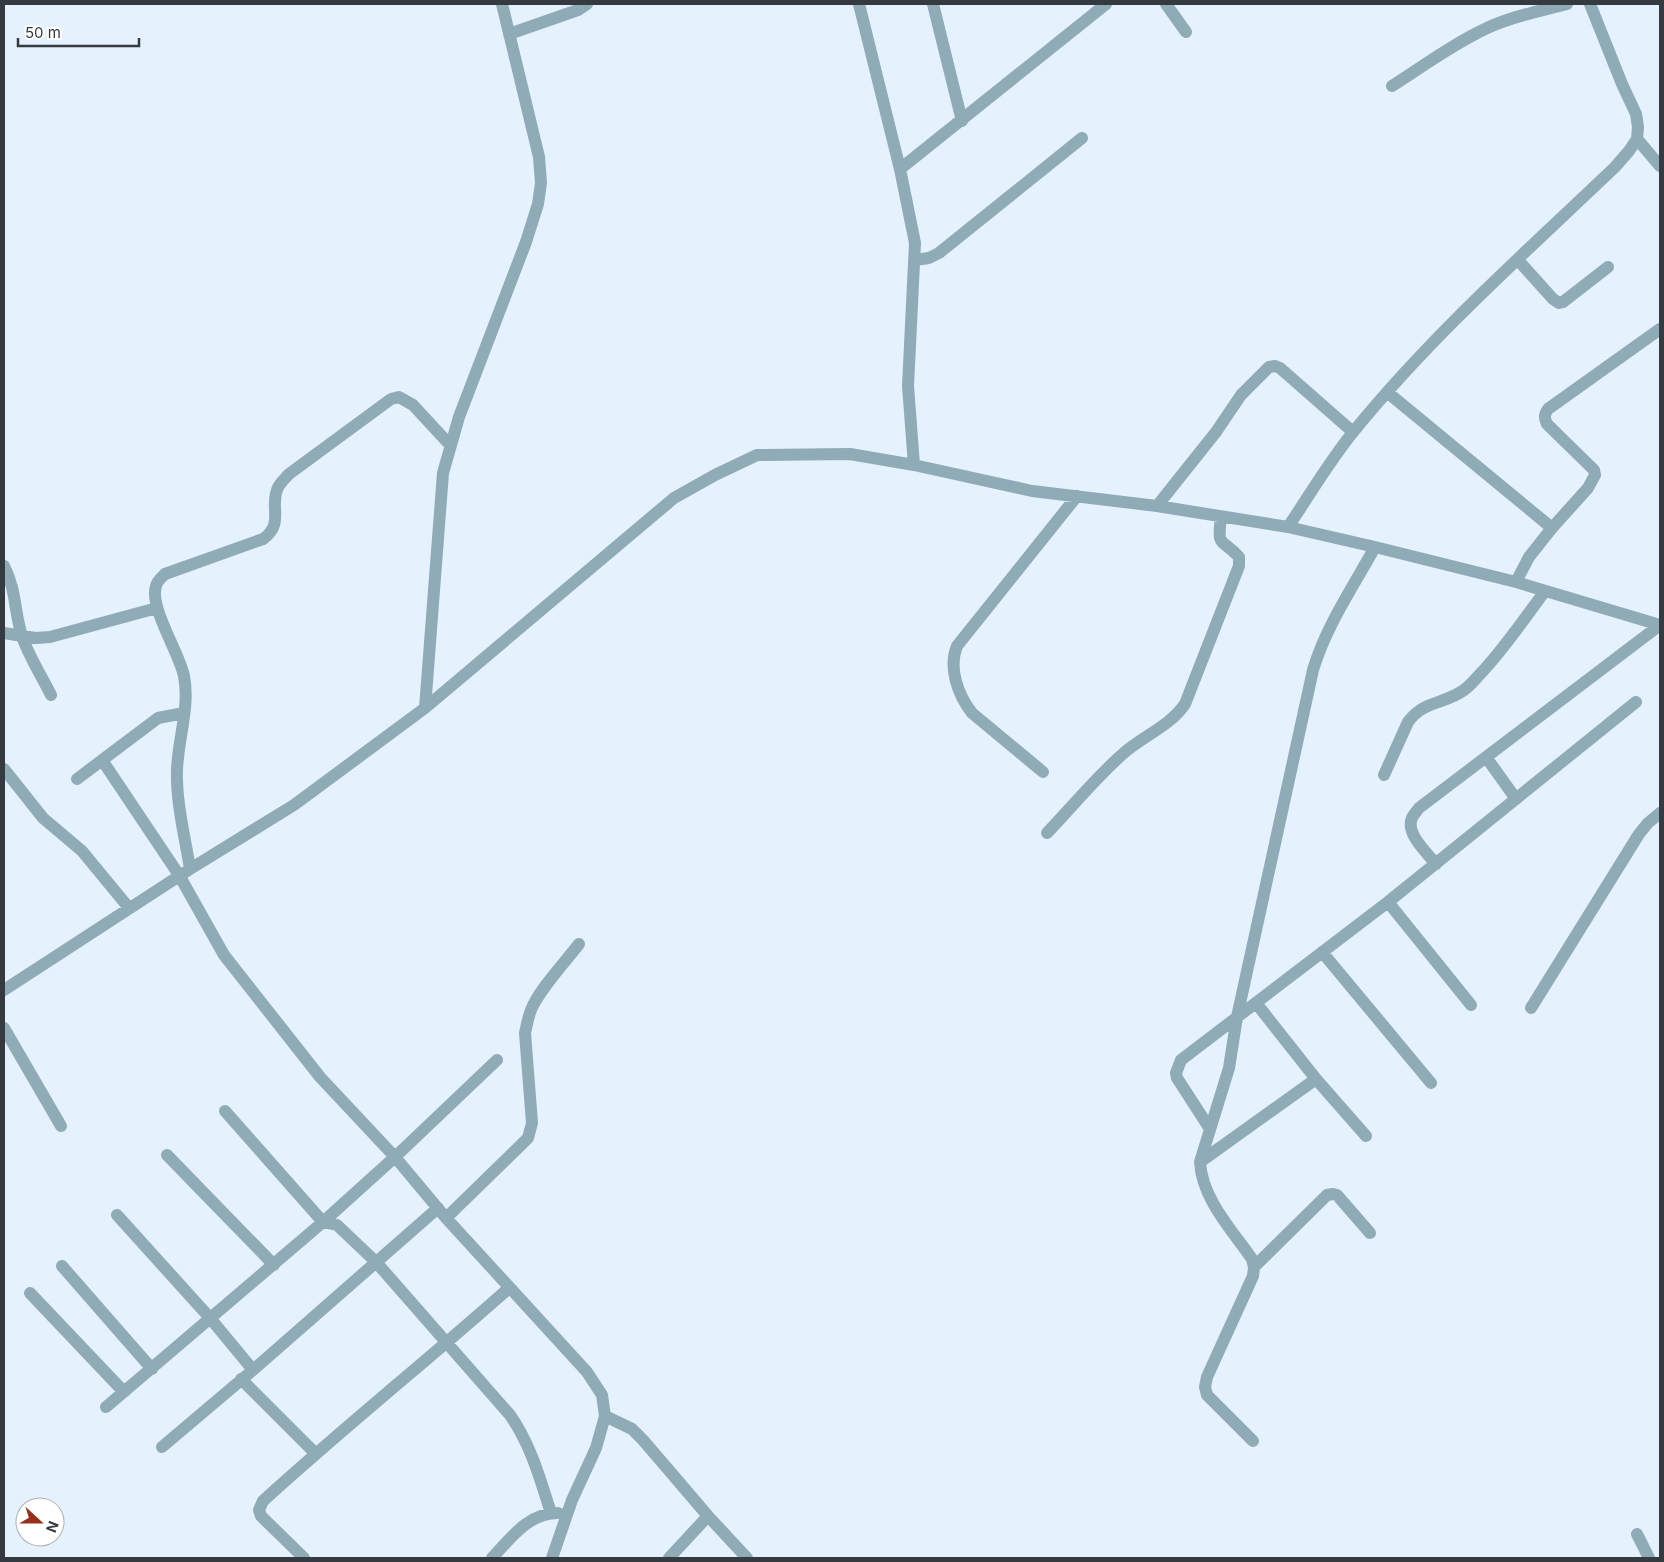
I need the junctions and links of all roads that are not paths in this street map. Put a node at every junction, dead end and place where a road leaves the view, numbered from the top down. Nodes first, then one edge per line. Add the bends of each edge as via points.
1 (502, 4) edge
2 (587, 4) edge
3 (858, 4) edge
4 (933, 4) edge
5 (1106, 4) edge
6 (1166, 4) edge
7 (1567, 4) edge
8 (1590, 4) edge
9 (1186, 32) dead end
10 (509, 34) junction
11 (1392, 86) dead end
12 (962, 121) junction
13 (1082, 138) dead end
14 (1637, 138) junction
15 (1660, 166) edge
16 (900, 169) junction
17 (915, 260) junction
18 (1518, 260) junction
19 (1608, 267) dead end
20 (1660, 329) edge
21 (1387, 392) junction
22 (1353, 432) junction
23 (450, 445) junction
24 (914, 465) junction
25 (1077, 496) junction
26 (1157, 506) junction
27 (1221, 517) junction
28 (1288, 527) junction
29 (1552, 528) junction
30 (1375, 547) junction
31 (4, 566) edge
32 (1516, 582) junction
33 (1545, 591) junction
34 (157, 608) junction
35 (1660, 625) edge
36 (4, 633) edge
37 (22, 636) junction
38 (51, 695) dead end
39 (1636, 702) dead end
40 (425, 708) junction
41 (184, 713) junction
42 (1486, 757) junction
43 (102, 760) junction
44 (4, 769) edge
45 (1043, 772) dead end
46 (1384, 775) dead end
47 (77, 779) dead end
48 (1516, 799) junction
49 (1660, 813) edge
50 (1047, 833) dead end
51 (1436, 864) junction
52 (185, 872) junction
53 (1388, 902) junction
54 (129, 908) junction
55 (579, 944) dead end
56 (1322, 952) junction
57 (4, 990) edge
58 (1256, 1002) junction
59 (1471, 1005) dead end
60 (1530, 1008) dead end
61 (1237, 1017) junction
62 (4, 1028) edge
63 (497, 1060) dead end
64 (1316, 1080) junction
65 (1431, 1083) dead end
66 (225, 1111) dead end
67 (61, 1126) dead end
68 (1210, 1129) junction
69 (1366, 1136) dead end
70 (167, 1155) dead end
71 (395, 1157) junction
72 (1200, 1162) junction
73 (442, 1213) junction
74 (117, 1215) dead end
75 (323, 1222) junction
76 (1370, 1233) dead end
77 (376, 1262) junction
78 (274, 1265) junction
79 (62, 1266) dead end
80 (1254, 1267) junction
81 (510, 1288) junction
82 (30, 1292) dead end
83 (210, 1318) junction
84 (447, 1343) junction
85 (152, 1369) junction
86 (253, 1370) junction
87 (242, 1379) junction
88 (124, 1392) junction
89 (106, 1407) dead end
90 (604, 1416) junction
91 (1253, 1441) dead end
92 (162, 1448) dead end
93 (315, 1454) junction
94 (551, 1513) junction
95 (568, 1513) junction
96 (708, 1516) junction
97 (1638, 1534) dead end
98 (304, 1558) edge
99 (492, 1558) edge
100 (552, 1558) edge
101 (669, 1558) edge
102 (747, 1558) edge
103 (1649, 1558) edge

1 - 10 street
2 - 10 street
3 - 16 street
4 - 12 street
5 - 12 street
6 - 9 street
7 - 11 street via 1488,28
8 - 14 street via 1636,114
10 - 23 street via 539,156 541,183 538,204
12 - 16 street
13 - 17 street via 939,253
14 - 15 street
14 - 18 street via 1615,167
16 - 17 street via 914,231
17 - 24 street via 908,386
18 - 19 street via 1559,303
18 - 21 street via 1443,332
20 - 29 street via 1545,413 1547,424 1595,474 1588,488
21 - 22 street
21 - 29 street
22 - 26 street via 1280,368 1269,367 1241,395
22 - 28 street
23 - 34 street via 413,405 399,397 391,399 281,482 270,534 165,574 156,585
23 - 40 street via 442,482
24 - 25 street via 1032,491
24 - 40 street via 850,454 757,455 715,475 674,498
25 - 26 street
25 - 45 street via 957,646 953,656 952,665 963,699 972,713
26 - 27 street
27 - 28 street
27 - 50 street via 1220,540 1239,557 1239,566 1185,704 1167,724 1123,754
28 - 30 street
29 - 32 street via 1528,558
30 - 32 street
30 - 61 street via 1318,652
31 - 37 street via 13,587
32 - 33 street
33 - 35 street
33 - 46 street via 1500,652 1465,689 1413,714
34 - 37 street via 50,637
34 - 41 street via 181,666 186,690
35 - 42 street
36 - 37 street
37 - 38 street
39 - 48 street
40 - 52 street via 294,805
41 - 43 street via 158,718
41 - 52 street via 177,788
42 - 48 street
42 - 51 street via 1419,808 1412,818 1410,827
43 - 47 street
43 - 52 street
44 - 54 street via 43,818 82,851
48 - 51 street
49 - 60 street via 1648,823 1632,846
51 - 53 street
52 - 54 street
52 - 71 street via 224,956 320,1077
53 - 56 street
53 - 59 street
54 - 57 street
55 - 73 street via 531,1009 525,1033 532,1123 528,1138
56 - 58 street
56 - 65 street
58 - 61 street
58 - 64 street
61 - 68 street via 1229,1068
61 - 68 street via 1181,1060 1176,1073
62 - 67 street
63 - 71 street
64 - 69 street
64 - 72 street
66 - 75 street
68 - 72 street
70 - 78 street
71 - 73 street
71 - 75 street
72 - 80 street via 1201,1174 1214,1204
73 - 77 street
73 - 81 street
74 - 83 street
75 - 77 street via 337,1225
75 - 78 street
76 - 80 street via 1337,1195 1327,1195
77 - 84 street
77 - 86 street
78 - 83 street
79 - 85 street
80 - 91 street via 1205,1387 1207,1395
81 - 84 street
81 - 90 street via 587,1372 602,1395
82 - 88 street
83 - 85 street
83 - 86 street
84 - 93 street
84 - 94 street via 521,1431
85 - 88 street
86 - 87 street
87 - 92 street
87 - 93 street
88 - 89 street
90 - 95 street via 596,1448
90 - 96 street via 632,1429
93 - 98 street via 263,1501 259,1510 261,1516
94 - 95 street
94 - 99 street via 540,1515 520,1528
95 - 100 street
96 - 101 street
96 - 102 street
97 - 103 street

